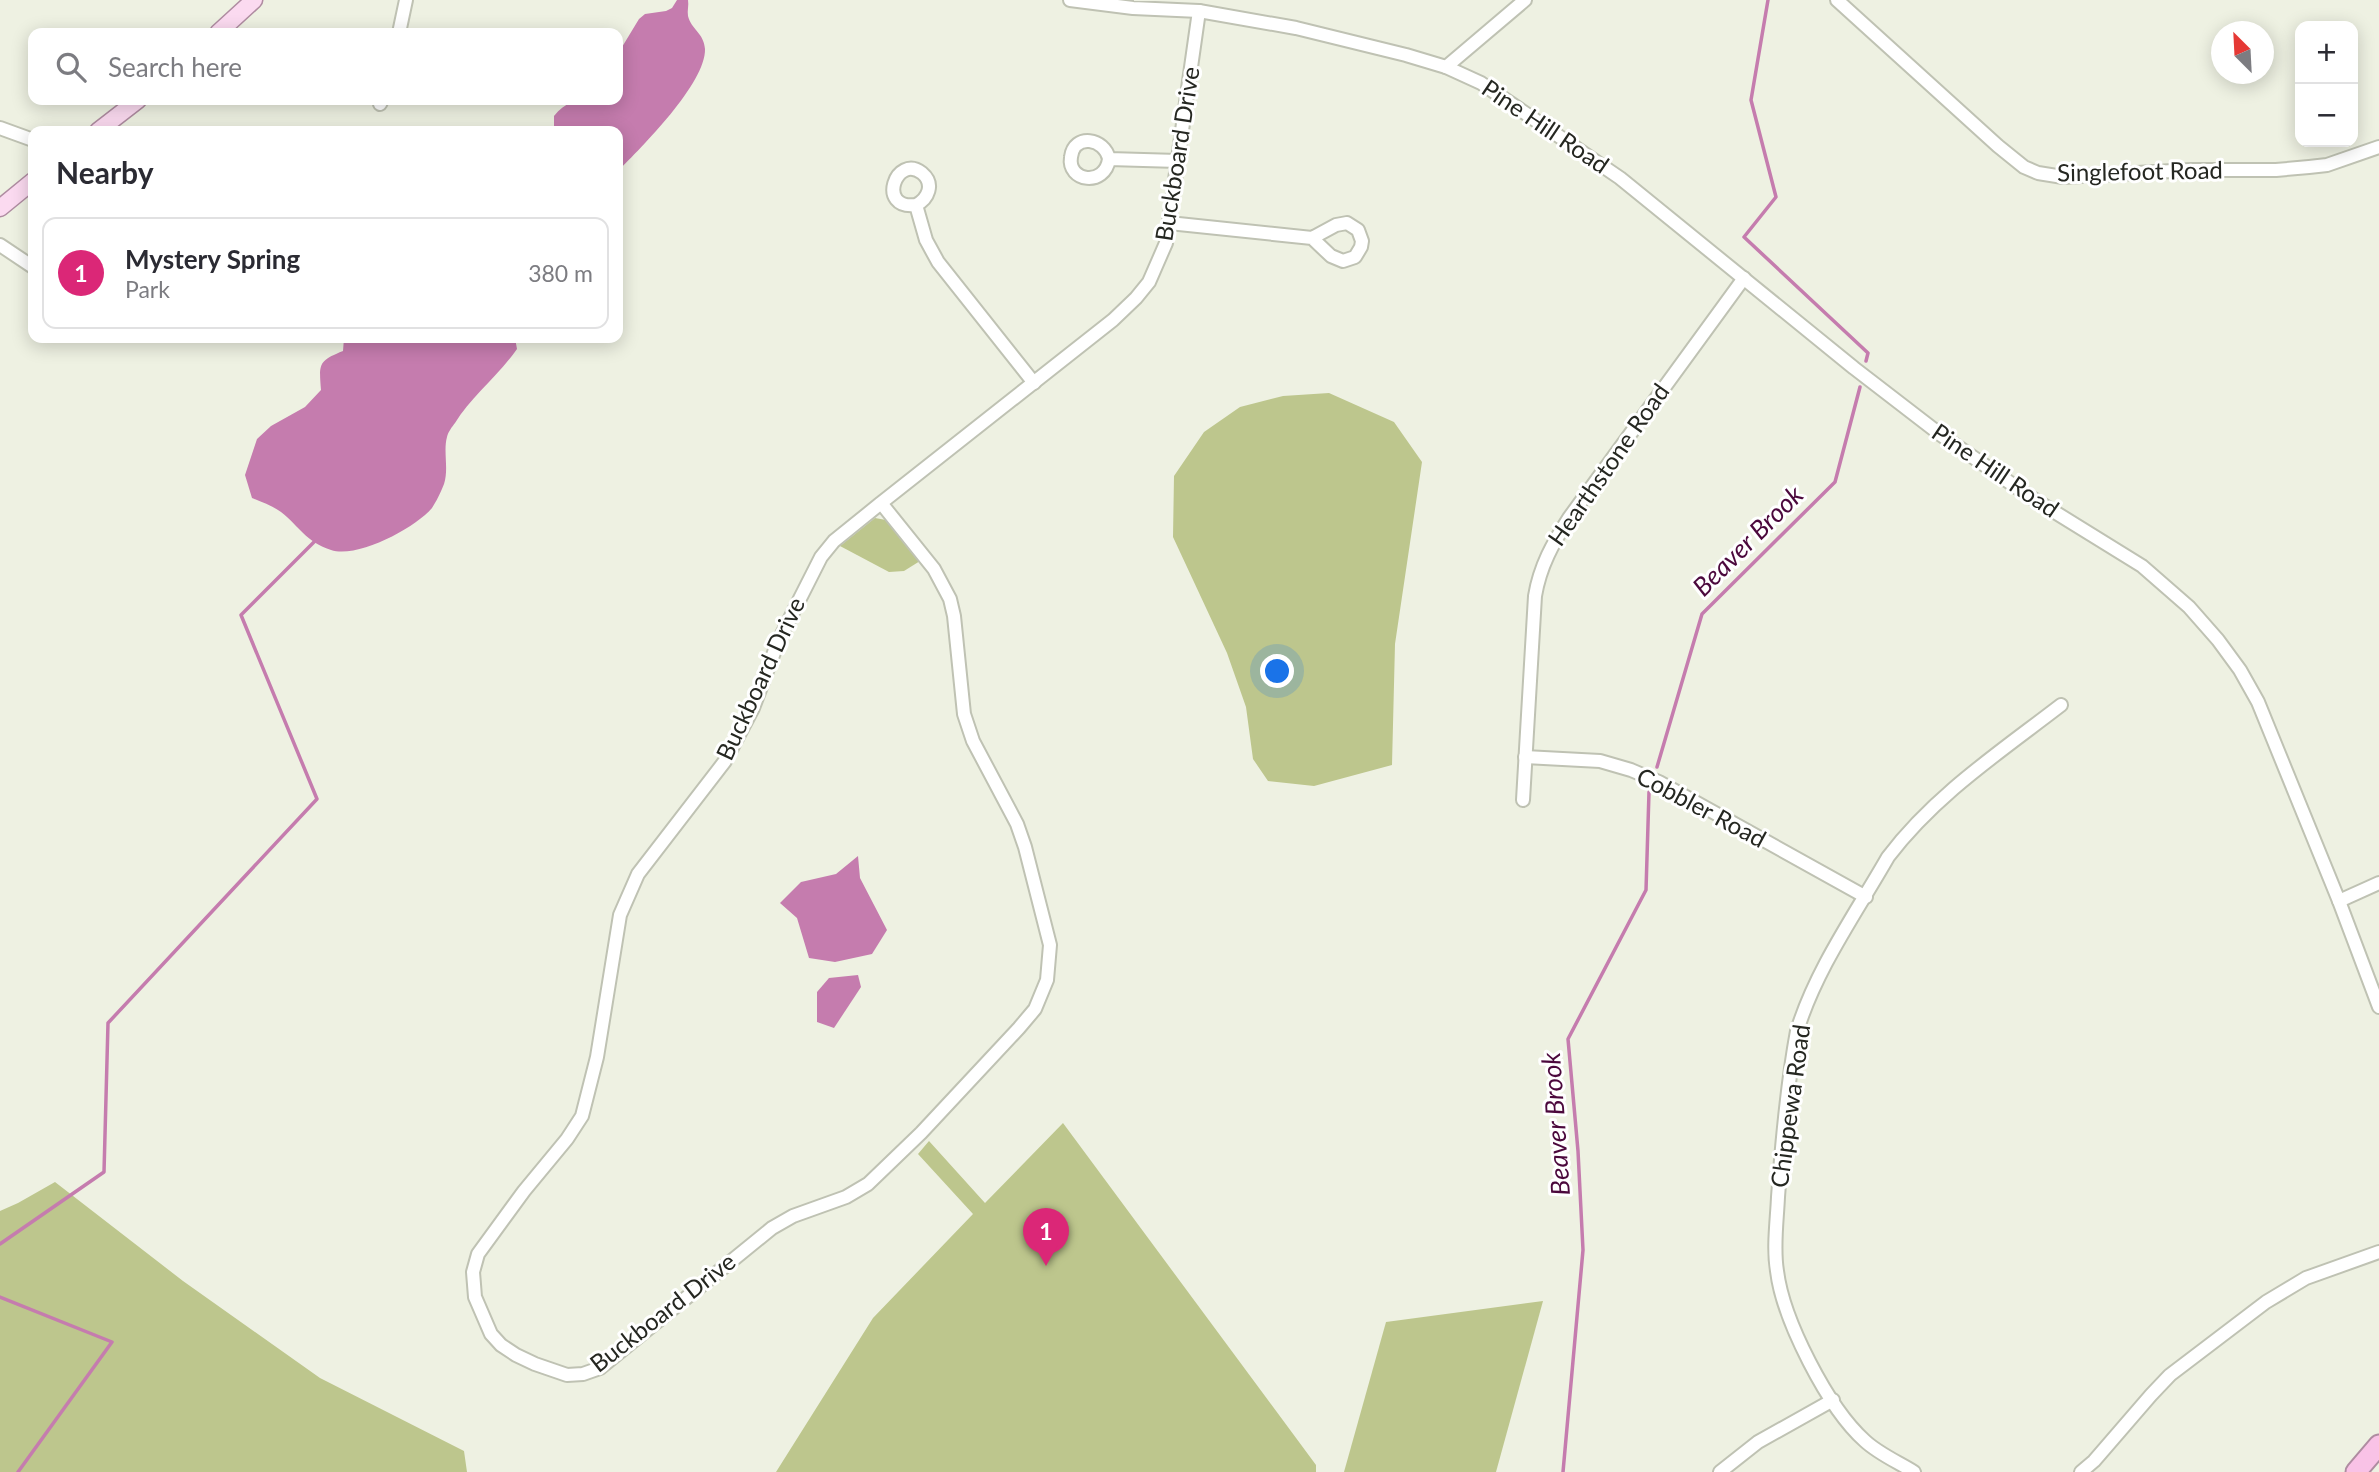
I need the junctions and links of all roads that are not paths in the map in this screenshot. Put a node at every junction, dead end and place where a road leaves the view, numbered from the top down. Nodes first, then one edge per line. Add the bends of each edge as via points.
1 (254, 0) edge
2 (405, 0) edge
3 (1070, 0) edge
4 (1525, 0) edge
5 (1837, 0) edge
6 (1183, 5) edge
7 (1199, 12) junction
8 (223, 28) edge
9 (400, 28) edge
10 (1446, 67) junction
11 (132, 105) edge
12 (105, 126) edge
13 (0, 128) edge
14 (28, 138) edge
15 (2379, 147) edge
16 (1109, 159) dead end
17 (1178, 161) junction
18 (28, 185) edge
19 (916, 205) dead end
20 (0, 208) edge
21 (1169, 223) junction
22 (1312, 238) dead end
23 (0, 245) edge
24 (28, 264) edge
25 (1744, 278) junction
26 (1034, 383) junction
27 (881, 503) junction
28 (2061, 705) dead end
29 (1525, 757) junction
30 (1522, 800) dead end
31 (2379, 883) edge
32 (1866, 897) junction
33 (2339, 901) junction
34 (2379, 1007) edge
35 (2379, 1252) edge
36 (1833, 1400) junction
37 (2379, 1445) edge
38 (1720, 1472) edge
39 (1914, 1472) edge
40 (2081, 1472) edge
41 (2356, 1472) edge

1 - 8 main road
2 - 9 street
3 - 6 street, Pine Hill Road via 1133,8
4 - 10 street
5 - 15 street, Singlefoot Road via 1998,146 2038,173 2063,177 2287,169 2327,165
6 - 7 street, Pine Hill Road
7 - 10 street, Pine Hill Road via 1296,28
7 - 17 street, Buckboard Drive
10 - 25 street, Pine Hill Road via 1481,83 1581,149
11 - 12 main road
13 - 14 street
16 - 17 street
17 - 21 street, Buckboard Drive
18 - 20 main road
19 - 26 street via 938,262
21 - 22 street
21 - 26 street, Buckboard Drive via 1161,259 1136,299
23 - 24 street
25 - 29 street, Hearthstone Road via 1577,507 1546,557 1535,596
25 - 33 street, Pine Hill Road via 1941,435 2142,566 2189,607 2230,655 2258,702
26 - 27 street, Buckboard Drive
27 - 27 street, Buckboard Drive via 934,569 950,599 964,714 1017,824 1044,916 1050,945 1042,994 1019,1028 868,1184 772,1228 600,1368 567,1375 535,1364 501,1345 486,1324 475,1297 473,1272 478,1254 582,1116 597,1057 620,915 638,874 725,761 821,556
28 - 32 street, Chippewa Road via 1949,791 1916,823 1888,857
29 - 30 street, Hearthstone Road
29 - 32 street, Cobbler Road via 1600,761 1639,773
31 - 33 street
32 - 36 street, Chippewa Road via 1810,996 1797,1031 1776,1232 1776,1270 1790,1320
33 - 34 street, Pine Hill Road
35 - 40 street via 2306,1278 2266,1302 2170,1375
36 - 38 street via 1758,1443
36 - 39 street, Chippewa Road via 1863,1440
37 - 41 highway

